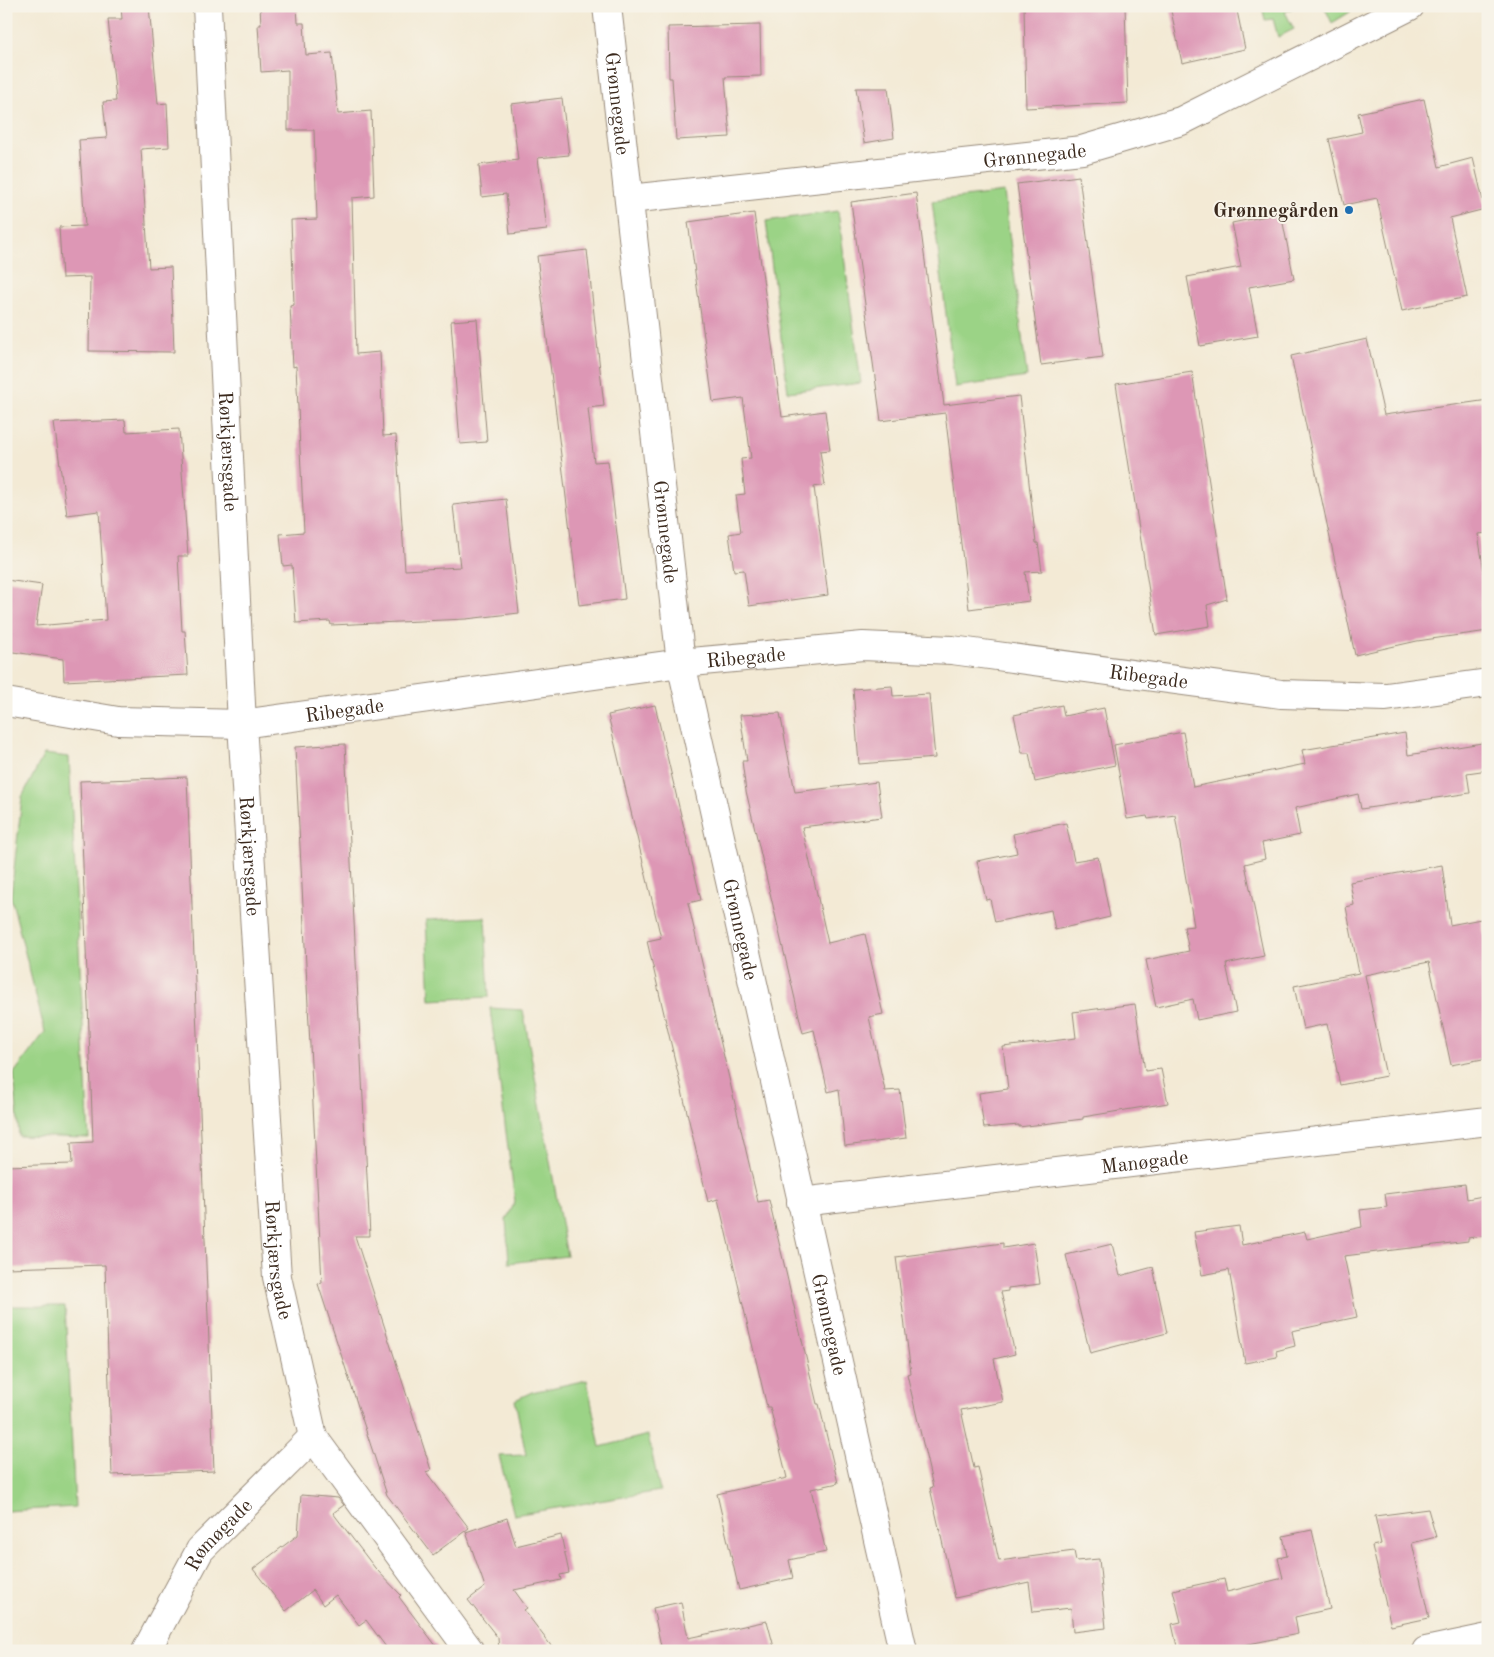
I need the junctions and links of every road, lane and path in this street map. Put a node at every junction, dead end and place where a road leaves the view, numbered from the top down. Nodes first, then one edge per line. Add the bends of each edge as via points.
1 (207, 6) edge
2 (607, 6) edge
3 (1410, 6) edge
4 (630, 199) junction
5 (681, 663) junction
6 (1488, 683) edge
7 (6, 702) edge
8 (242, 724) junction
9 (1488, 1121) edge
10 (801, 1202) junction
11 (313, 1437) junction
12 (1488, 1638) edge
13 (146, 1651) edge
14 (470, 1651) edge
15 (902, 1651) edge
16 (1426, 1651) edge

1 - 8 street, Rørkjærsgade
2 - 4 street, Grønnegade
3 - 4 street, Grønnegade via 1181,120 1082,150
4 - 5 street, Grønnegade
5 - 6 street, Ribegade via 863,646 952,650 1281,694 1386,697
5 - 8 street, Ribegade
5 - 10 street, Grønnegade
7 - 8 street, Ribegade via 118,721
8 - 11 street, Rørkjærsgade via 277,1277
9 - 10 street, Manøgade
10 - 15 street, Grønnegade
11 - 13 street, Rømøgade via 200,1550
11 - 14 street, Rørkjærsgade
12 - 16 street

